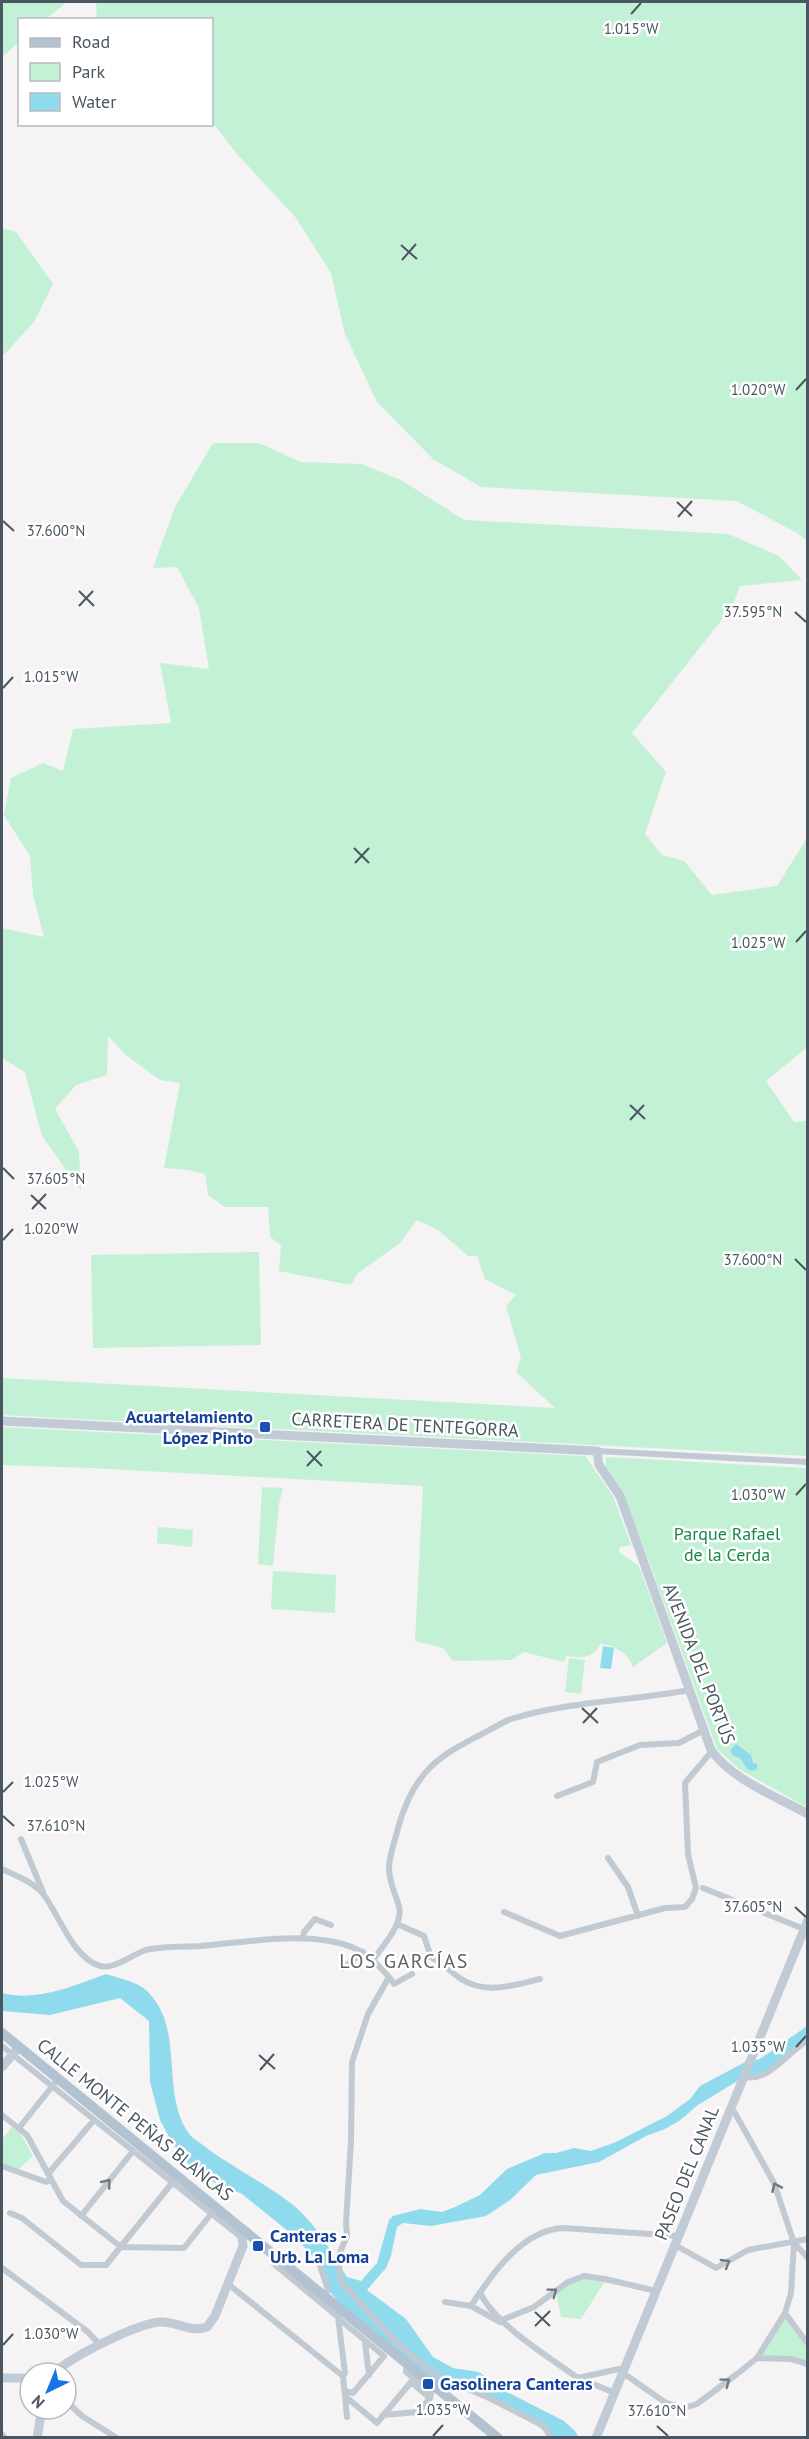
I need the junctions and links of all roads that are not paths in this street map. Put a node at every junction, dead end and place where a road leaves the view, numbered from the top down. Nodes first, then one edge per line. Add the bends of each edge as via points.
1 (2, 1421) edge
2 (597, 1451) junction
3 (807, 1462) edge
4 (690, 1690) junction
5 (704, 1730) junction
6 (712, 1751) junction
7 (557, 1796) dead end
8 (807, 1814) edge
9 (21, 1839) dead end
10 (608, 1858) dead end
11 (2, 1869) edge
12 (703, 1888) dead end
13 (44, 1896) junction
14 (504, 1912) dead end
15 (638, 1916) junction
16 (397, 1924) junction
17 (806, 1924) edge
18 (331, 1926) dead end
19 (303, 1937) junction
20 (363, 1952) junction
21 (373, 1960) junction
22 (343, 1968) dead end
23 (412, 1974) dead end
24 (389, 1977) junction
25 (540, 1979) dead end
26 (2, 2034) edge
27 (807, 2040) edge
28 (2, 2046) edge
29 (16, 2051) junction
30 (2, 2067) edge
31 (744, 2077) junction
32 (56, 2082) junction
33 (729, 2111) junction
34 (2, 2115) edge
35 (94, 2120) junction
36 (19, 2128) junction
37 (133, 2151) junction
38 (2, 2166) edge
39 (50, 2176) junction
40 (172, 2183) junction
41 (10, 2213) dead end
42 (211, 2214) junction
43 (81, 2216) junction
44 (244, 2239) junction
45 (807, 2239) edge
46 (677, 2241) junction
47 (794, 2243) junction
48 (121, 2247) junction
49 (807, 2258) edge
50 (319, 2263) dead end
51 (274, 2264) dead end
52 (2, 2268) edge
53 (228, 2284) junction
54 (656, 2291) junction
55 (480, 2292) junction
56 (324, 2295) junction
57 (445, 2302) dead end
58 (471, 2306) junction
59 (785, 2313) junction
60 (339, 2315) junction
61 (502, 2320) junction
62 (516, 2332) junction
63 (365, 2341) junction
64 (99, 2344) junction
65 (807, 2344) edge
66 (757, 2358) junction
67 (73, 2361) edge
68 (406, 2362) junction
69 (807, 2364) edge
70 (623, 2372) junction
71 (369, 2375) junction
72 (343, 2376) junction
73 (2, 2378) edge
74 (18, 2378) edge
75 (578, 2378) junction
76 (615, 2393) junction
77 (346, 2394) junction
78 (430, 2395) junction
79 (78, 2412) edge
80 (383, 2415) junction
81 (347, 2417) dead end
82 (40, 2421) edge
83 (2, 2434) edge
84 (5, 2438) edge
85 (37, 2438) edge
86 (117, 2438) edge
87 (498, 2438) edge
88 (551, 2438) edge
89 (596, 2438) edge

1 - 2 main road, CARRETERA DE TENTEGORRA
2 - 3 street, CARRETERA DE TENTEGORRA
2 - 4 main road, AVENIDA DEL PORTÚS via 599,1465 620,1496
4 - 5 main road, AVENIDA DEL PORTÚS
4 - 16 street via 521,1716 436,1760 411,1792 390,1860 390,1883 400,1905
5 - 6 main road, AVENIDA DEL PORTÚS
5 - 7 street via 679,1743 640,1745 597,1762 593,1782
6 - 8 main road, AVENIDA DEL PORTÚS via 735,1773
6 - 15 street via 685,1783 688,1854 696,1893 685,1906
9 - 13 street
10 - 15 street via 628,1887
11 - 13 street
12 - 17 street
13 - 19 street via 73,1941 100,1966 147,1950
14 - 15 street via 560,1936
16 - 21 street
16 - 25 street via 424,1936 431,1957 462,1980 497,1989
17 - 31 main road, PASEO DEL CANAL
18 - 19 street via 315,1919
19 - 20 street
20 - 21 street
20 - 22 street
21 - 24 street
23 - 24 street via 394,1984
24 - 88 street via 371,2009 352,2062 347,2236 338,2257 341,2282 397,2343 430,2372 544,2426
26 - 29 main road, CALLE MONTE PEÑAS BLANCAS
27 - 31 street via 766,2073 756,2078
28 - 29 street, CALLE MONTE PEÑAS BLANCAS
29 - 30 main road
29 - 32 main road, CALLE MONTE PEÑAS BLANCAS
31 - 33 main road, PASEO DEL CANAL
32 - 35 street, CALLE MONTE PEÑAS BLANCAS
32 - 36 street
32 - 44 main road, CALLE MONTE PEÑAS BLANCAS
33 - 46 main road, PASEO DEL CANAL
47 -> 33 street via 774,2183 735,2113
34 - 36 street
35 - 37 street, CALLE MONTE PEÑAS BLANCAS
35 - 39 street
36 - 39 street
37 - 40 street, CALLE MONTE PEÑAS BLANCAS
43 -> 37 street
38 - 39 street via 46,2182
39 - 43 street via 63,2201
40 - 42 street, CALLE MONTE PEÑAS BLANCAS
40 - 48 street
41 - 48 street via 22,2218 81,2265 106,2265
42 - 44 street, CALLE MONTE PEÑAS BLANCAS
42 - 48 street via 184,2248
43 - 48 street
44 - 53 main road
44 - 56 main road via 258,2241
45 - 47 street
46 -> 47 street via 716,2268 748,2250
46 - 54 main road, PASEO DEL CANAL
46 - 55 street via 551,2229 519,2249
47 - 49 street
47 - 59 street via 791,2293
50 - 56 street via 328,2290
51 - 60 street
52 - 64 street
53 - 64 main road via 213,2321 204,2329 157,2322
53 - 72 street
61 -> 54 street via 534,2307 568,2282 584,2276
54 - 70 main road, PASEO DEL CANAL
55 - 58 street
55 - 61 street via 485,2305
56 - 60 main road
57 - 58 street
58 - 62 street
59 - 65 street
59 - 66 street
60 - 63 street
60 - 68 main road
60 - 72 street
61 - 62 street
62 - 75 street
63 - 71 street
63 - 71 street via 384,2356
64 - 67 main road
66 - 69 street via 791,2359
70 -> 66 street via 666,2403 684,2408 700,2402
68 - 78 street via 406,2372
68 - 87 main road
70 - 75 street via 619,2369
70 - 76 main road, PASEO DEL CANAL
71 - 77 street via 353,2393
72 - 77 street
73 - 74 main road
75 - 76 street
76 - 89 main road, PASEO DEL CANAL
77 - 80 street via 376,2423
77 - 81 street
78 - 80 street via 418,2412
78 - 80 street via 411,2382
79 - 86 street
82 - 85 main road
83 - 84 street

